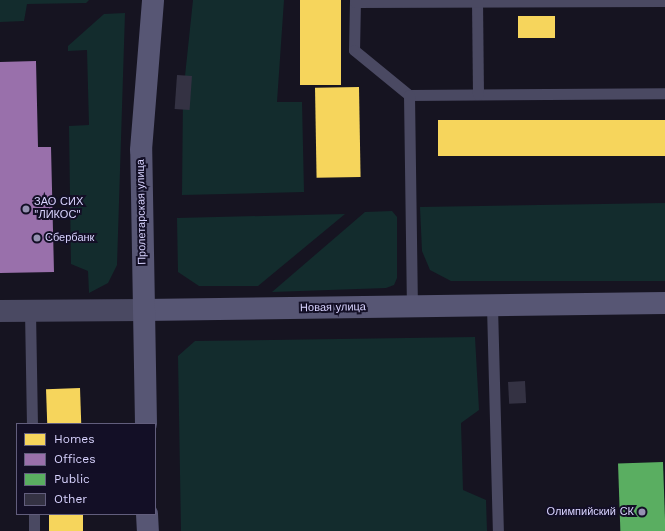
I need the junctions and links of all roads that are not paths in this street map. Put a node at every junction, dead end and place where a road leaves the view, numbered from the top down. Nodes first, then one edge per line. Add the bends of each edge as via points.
1 (153, 0) edge
2 (355, 1) edge
3 (477, 1) edge
4 (665, 1) edge
5 (665, 92) edge
6 (478, 94) junction
7 (409, 95) junction
8 (665, 303) edge
9 (492, 306) junction
10 (412, 307) junction
11 (144, 310) junction
12 (30, 311) junction
13 (0, 312) edge
14 (32, 423) edge
15 (146, 423) edge
16 (34, 515) edge
17 (147, 515) edge
18 (34, 531) edge
19 (148, 531) edge
20 (498, 531) edge

1 - 11 main road, Пролетарская улица via 141,150
2 - 3 lane
2 - 7 lane via 354,50
3 - 4 lane
3 - 6 lane
5 - 6 lane
6 - 7 lane
7 - 10 lane
8 - 9 main road, Новая улица
9 - 10 main road, Новая улица
9 - 20 lane
10 - 11 main road, Новая улица
11 - 12 street, Новая улица
11 - 15 main road, Пролетарская улица
12 - 13 street, Новая улица
12 - 14 lane
16 - 18 lane
17 - 19 main road

